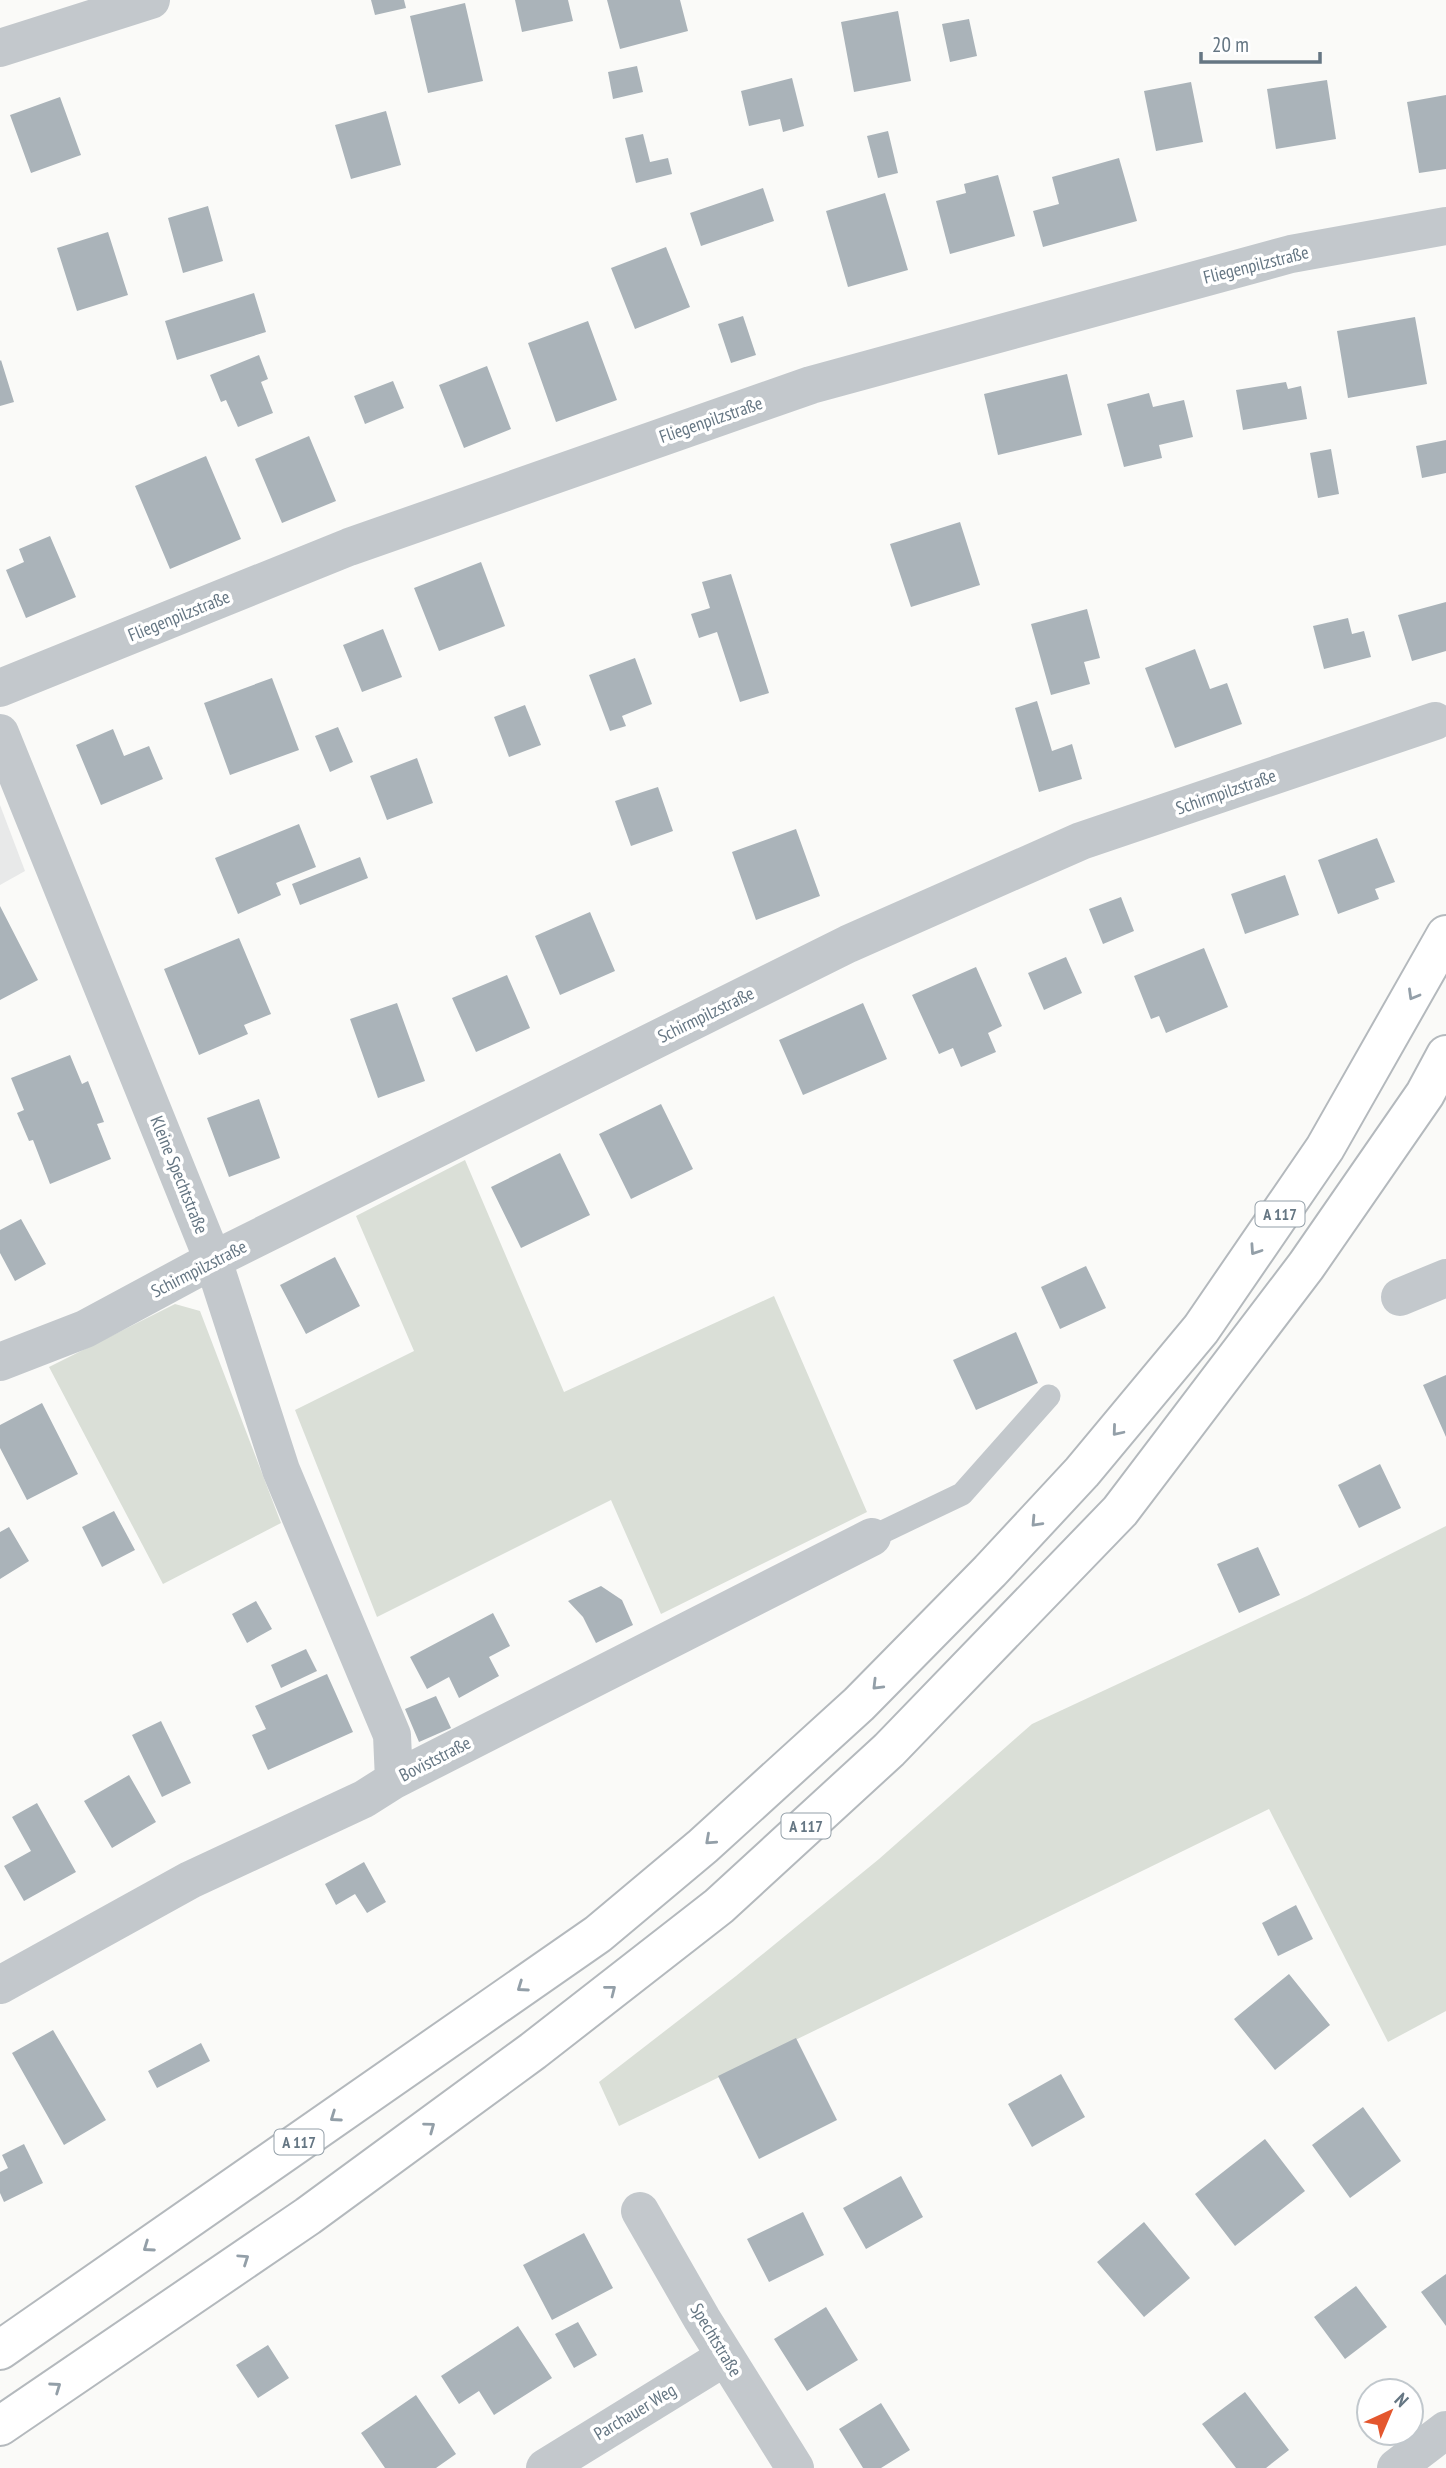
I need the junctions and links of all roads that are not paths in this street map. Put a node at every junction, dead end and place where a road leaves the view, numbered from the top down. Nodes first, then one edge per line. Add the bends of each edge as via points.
1 (151, 0) edge
2 (0, 46) edge
3 (1446, 226) edge
4 (0, 688) edge
5 (1435, 720) dead end
6 (0, 733) edge
7 (1446, 935) edge
8 (1446, 1055) edge
9 (213, 1260) junction
10 (1446, 1278) edge
11 (1400, 1297) dead end
12 (0, 1362) edge
13 (1049, 1396) dead end
14 (872, 1537) joint
15 (394, 1780) junction
16 (0, 1985) edge
17 (640, 2211) dead end
18 (0, 2350) edge
19 (725, 2357) junction
20 (0, 2426) edge
21 (1446, 2430) edge
22 (545, 2468) edge
23 (795, 2468) edge
24 (1396, 2468) edge

1 - 2 street
3 - 4 street, Fliegenpilzstraße via 1291,254 811,385 349,547
5 - 9 street, Schirmpilzstraße via 1081,841 848,944
6 - 9 street, Kleine Spechtstraße
7 -> 18 highway, A 117 via 1325,1148 1201,1329 1082,1472 859,1704 598,1934
20 -> 8 highway, A 117 via 307,2216 533,2051 719,1906 889,1750 1120,1511 1306,1266 1425,1094
9 - 12 street, Schirmpilzstraße via 85,1329
9 - 15 street, Kleine Spechtstraße via 281,1470 392,1735
10 - 11 street
13 - 14 lane via 962,1494
14 - 15 street, Boviststraße
15 - 16 street, Boviststraße via 364,1799 190,1880
17 - 19 street, Spechtstraße
19 - 22 street, Parchauer Weg
19 - 23 street, Spechtstraße
21 - 24 street

